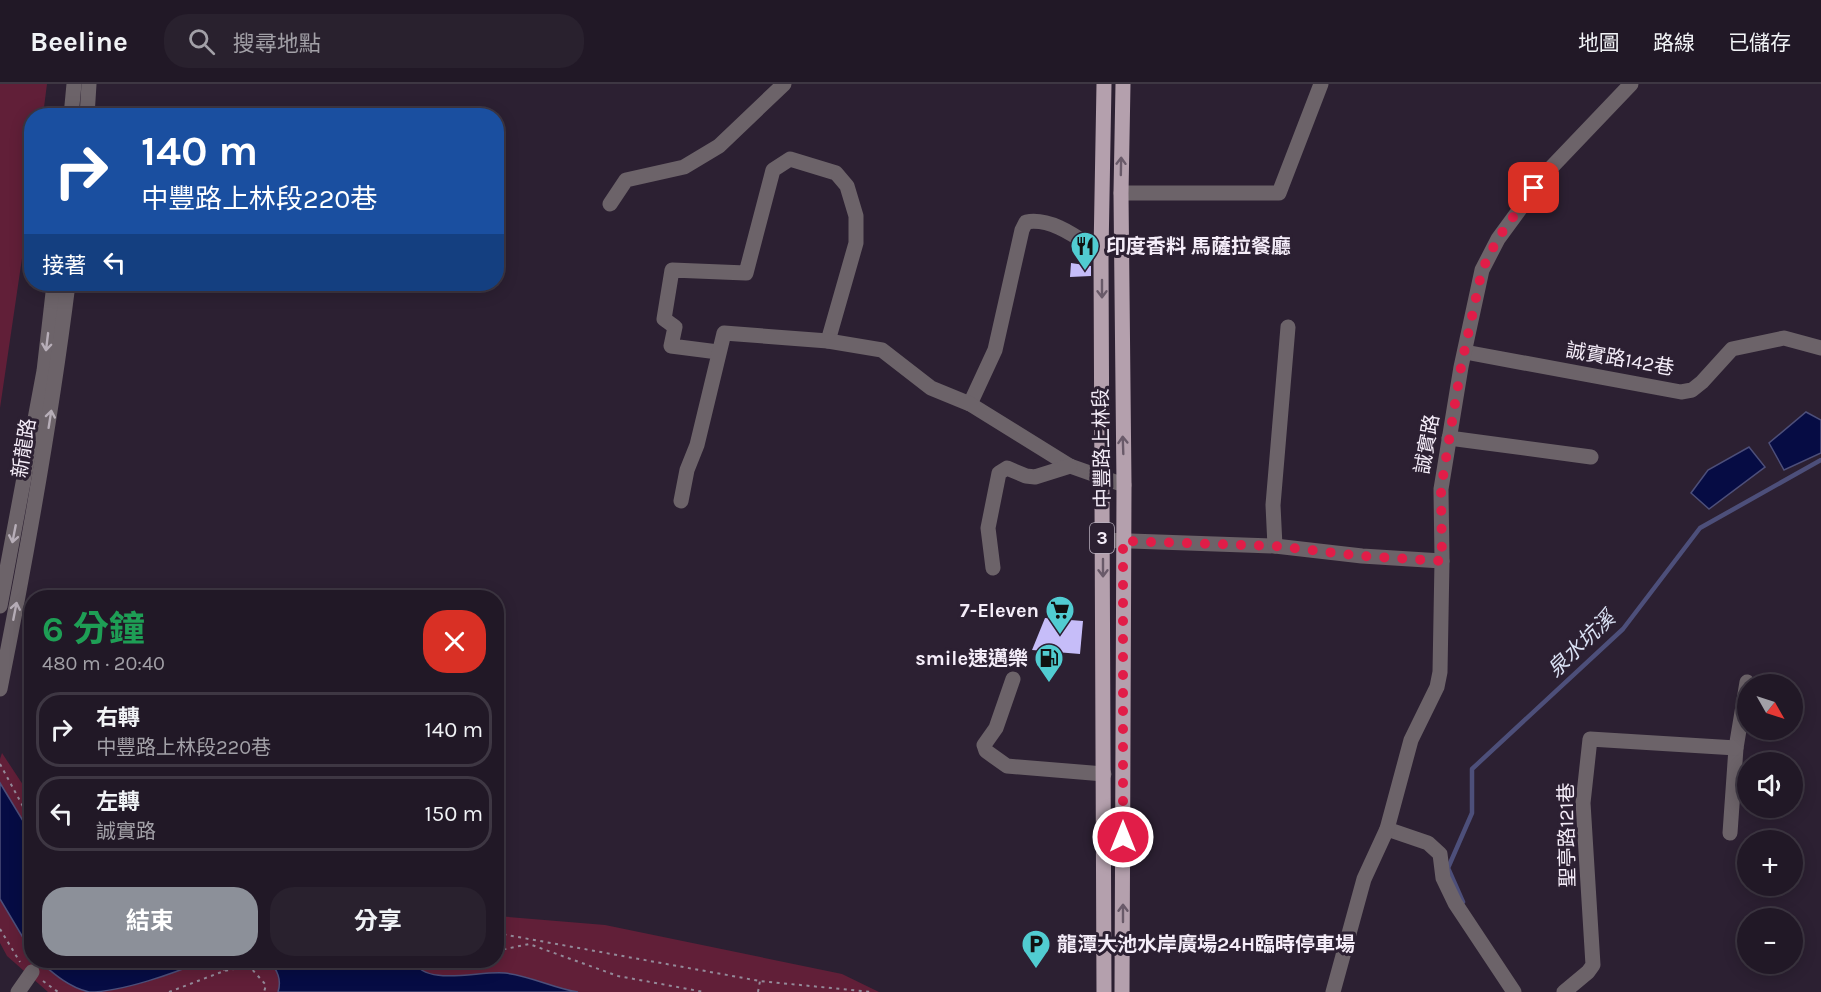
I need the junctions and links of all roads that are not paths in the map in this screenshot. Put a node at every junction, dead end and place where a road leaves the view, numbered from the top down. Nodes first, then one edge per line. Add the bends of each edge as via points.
1 (74, 84) edge
2 (89, 84) edge
3 (784, 84) edge
4 (1104, 84) edge
5 (1123, 84) edge
6 (1321, 84) edge
7 (1631, 84) edge
8 (72, 108) edge
9 (88, 108) edge
10 (1120, 193) junction
11 (610, 204) dead end
12 (1101, 253) junction
13 (53, 291) edge
14 (67, 291) edge
15 (1288, 327) dead end
16 (828, 341) junction
17 (1821, 348) edge
18 (718, 352) junction
19 (1465, 352) junction
20 (970, 404) junction
21 (1449, 438) junction
22 (1591, 457) dead end
23 (1070, 466) junction
24 (1103, 479) junction
25 (1124, 485) junction
26 (681, 501) dead end
27 (1102, 540) junction
28 (1123, 541) junction
29 (1275, 546) junction
30 (1442, 561) junction
31 (993, 568) dead end
32 (0, 606) edge
33 (1013, 679) dead end
34 (0, 689) edge
35 (1737, 740) edge
36 (1736, 748) junction
37 (1104, 774) junction
38 (1387, 830) junction
39 (1730, 833) dead end
40 (32, 972) dead end
41 (18, 992) edge
42 (1104, 992) edge
43 (1122, 992) edge
44 (1333, 992) edge
45 (1514, 992) edge
46 (1564, 992) edge

1 - 8 street
2 - 9 street
3 - 11 street via 719,146 684,167 626,180
4 - 12 main road, 中豐路上林段 / 3
10 -> 5 main road, 中豐路上林段 / 3
6 - 10 street via 1279,193
7 - 19 street, 誠實路 via 1547,172 1498,238 1482,270
25 -> 10 main road, 中豐路上林段 / 3
12 - 20 street via 1061,228 1035,220 1026,222 995,350
12 -> 24 main road, 中豐路上林段 / 3
13 -> 32 street, 新龍路 via 44,371
34 -> 14 street, 新龍路 via 33,522
15 - 29 street via 1273,505
16 - 18 street via 724,333
16 - 18 street via 856,243 856,216 847,186 836,173 790,159 773,170 746,273 672,270 664,319 675,327 671,346
16 - 20 street via 882,350 931,388
17 - 19 street, 誠實路142巷 via 1785,338 1732,350 1692,390 1682,392
18 - 26 street
19 - 21 street, 誠實路
20 - 23 street
21 - 22 street
21 - 30 street, 誠實路 via 1441,489
23 - 24 street
23 - 31 street via 1035,477 1007,468 999,473 988,528
24 - 25 street
24 - 27 main road, 中豐路上林段 / 3
25 - 28 main road, 中豐路上林段 / 3
27 - 28 street
27 -> 37 main road, 中豐路上林段 / 3
28 - 29 street
43 -> 28 main road, 中豐路上林段 / 3
29 - 30 street
30 - 38 street, 誠實路 via 1437,687 1411,740
33 - 37 street via 996,728 984,745 986,751 1007,766
35 - 36 street
36 - 39 street
36 - 46 street, 聖亭路121巷 via 1590,739 1583,803 1593,965
37 - 42 main road, 中豐路上林段 / 3
38 - 44 street, 誠實路 via 1365,879
38 - 45 street via 1428,843 1440,854 1443,878 1455,903
40 - 41 street

